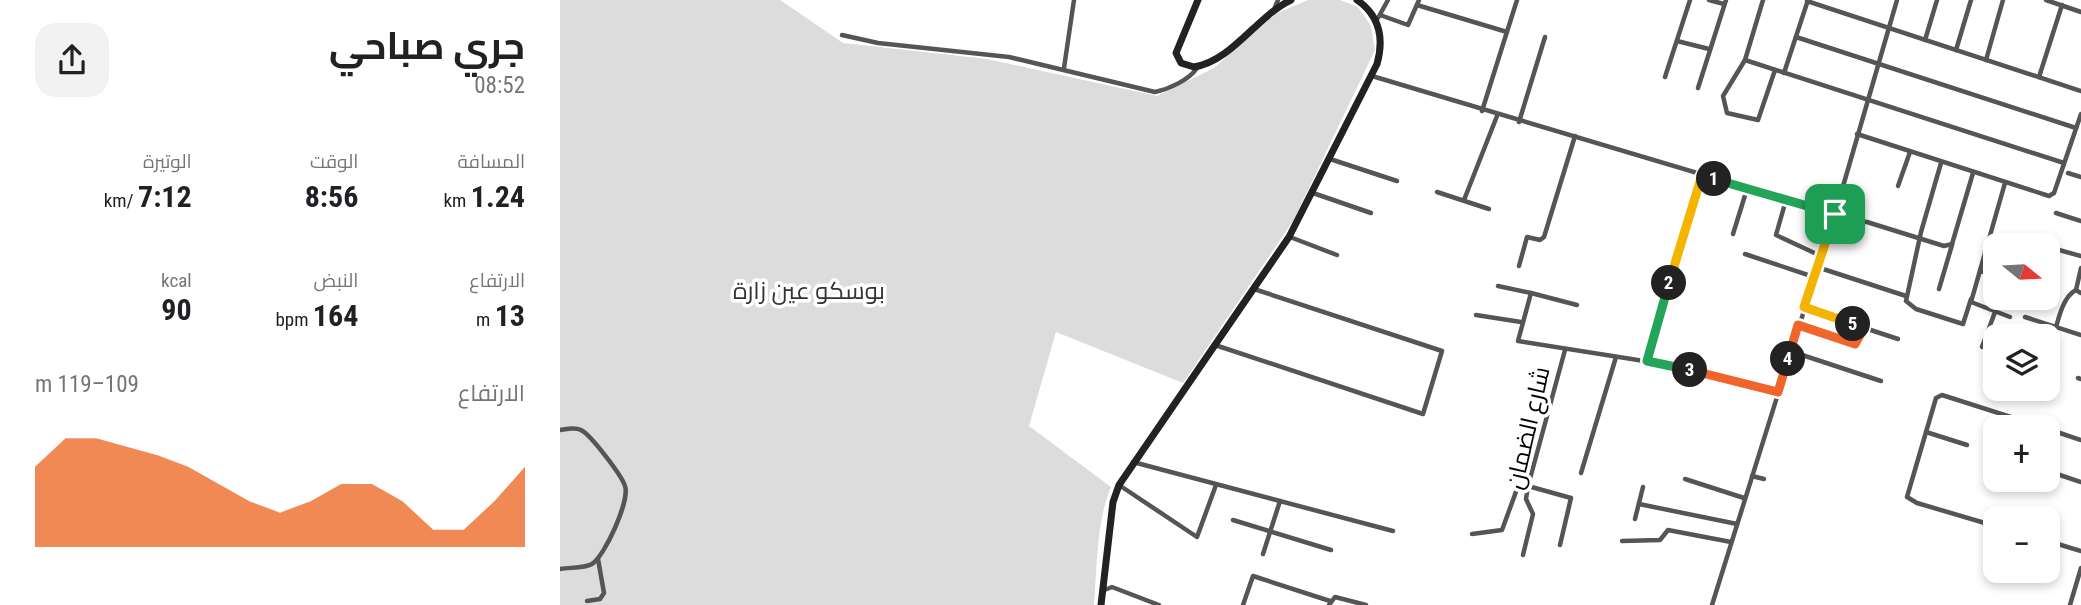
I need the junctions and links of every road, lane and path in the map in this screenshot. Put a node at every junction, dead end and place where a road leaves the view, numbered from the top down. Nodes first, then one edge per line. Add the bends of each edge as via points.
1 (1074, 0) edge
2 (1198, 0) edge
3 (1291, 0) edge
4 (1357, 0) edge
5 (1388, 0) edge
6 (1517, 0) edge
7 (1690, 0) edge
8 (1709, 0) edge
9 (1763, 0) edge
10 (1807, 0) edge
11 (1897, 0) edge
12 (1937, 0) edge
13 (1971, 0) edge
14 (2003, 0) edge
15 (2046, 0) edge
16 (1418, 2) edge
17 (1725, 2) edge
18 (1277, 4) edge
19 (2062, 5) junction
20 (2081, 12) edge
21 (1378, 19) junction
22 (1889, 27) junction
23 (1507, 32) junction
24 (842, 36) dead end
25 (1545, 37) dead end
26 (1796, 37) junction
27 (1925, 40) junction
28 (1677, 41) junction
29 (1710, 49) junction
30 (1956, 50) junction
31 (1745, 60) junction
32 (1986, 60) junction
33 (1878, 63) junction
34 (1197, 67) junction
35 (1064, 68) junction
36 (1775, 70) junction
37 (1784, 73) junction
38 (1371, 76) junction
39 (2039, 77) junction
40 (1665, 78) dead end
41 (1698, 89) dead end
42 (2081, 91) edge
43 (1867, 97) junction
44 (1482, 111) junction
45 (2081, 114) edge
46 (1497, 115) junction
47 (1519, 122) junction
48 (2076, 128) junction
49 (1857, 134) junction
50 (1575, 136) junction
51 (1910, 152) junction
52 (1330, 159) junction
53 (1941, 163) junction
54 (2064, 163) junction
55 (1973, 173) junction
56 (2068, 173) dead end
57 (1702, 175) junction
58 (2081, 177) edge
59 (1397, 181) dead end
60 (2005, 183) junction
61 (1898, 186) dead end
62 (1747, 189) junction
63 (1437, 192) dead end
64 (1313, 193) junction
65 (1464, 200) junction
66 (1786, 200) junction
67 (1489, 209) dead end
68 (1371, 213) dead end
69 (2056, 213) dead end
70 (1834, 216) junction
71 (2081, 221) edge
72 (1990, 233) edge
73 (1733, 234) dead end
74 (1289, 237) junction
75 (1920, 239) junction
76 (1952, 244) junction
77 (2060, 250) edge
78 (1745, 254) dead end
79 (1336, 255) dead end
80 (1821, 256) junction
81 (2081, 256) edge
82 (1983, 259) edge
83 (1519, 266) dead end
84 (1817, 267) junction
85 (2081, 268) edge
86 (1980, 271) junction
87 (1983, 272) edge
88 (1814, 277) junction
89 (1498, 286) dead end
90 (1254, 289) junction
91 (1939, 289) dead end
92 (2078, 292) edge
93 (1531, 293) junction
94 (1906, 296) junction
95 (1971, 299) junction
96 (1577, 305) dead end
97 (1804, 307) junction
98 (1995, 313) junction
99 (1476, 316) dead end
100 (2010, 317) dead end
101 (2025, 317) dead end
102 (1521, 322) junction
103 (2046, 324) edge
104 (2059, 324) edge
105 (1798, 325) junction
106 (1864, 328) junction
107 (2060, 329) edge
108 (2081, 335) edge
109 (1898, 340) dead end
110 (1215, 345) junction
111 (1982, 347) dead end
112 (1565, 350) junction
113 (1790, 351) junction
114 (1616, 357) junction
115 (1647, 361) junction
116 (1881, 381) dead end
117 (1778, 392) junction
118 (2004, 415) edge
119 (560, 430) edge
120 (1926, 432) junction
121 (2060, 433) edge
122 (2081, 440) edge
123 (1967, 445) dead end
124 (1133, 462) junction
125 (1581, 473) dead end
126 (2060, 475) edge
127 (1752, 476) junction
128 (1685, 479) dead end
129 (1764, 479) dead end
130 (2081, 482) edge
131 (1119, 485) junction
132 (1216, 485) junction
133 (1528, 486) junction
134 (1643, 487) dead end
135 (1745, 499) junction
136 (1280, 501) junction
137 (1639, 504) junction
138 (1635, 519) dead end
139 (1233, 520) dead end
140 (1983, 522) edge
141 (1737, 524) junction
142 (1270, 531) junction
143 (1393, 531) dead end
144 (1472, 534) dead end
145 (1622, 541) dead end
146 (1731, 542) junction
147 (1560, 545) dead end
148 (2060, 545) edge
149 (1331, 550) dead end
150 (2081, 551) edge
151 (1263, 554) dead end
152 (1522, 555) dead end
153 (598, 559) junction
154 (2081, 568) edge
155 (560, 569) edge
156 (1102, 591) junction
157 (587, 601) dead end
158 (1330, 603) edge
159 (1101, 605) edge
160 (1159, 605) edge
161 (1243, 605) edge
162 (1366, 605) edge
163 (1712, 605) edge
164 (2070, 605) edge

1 - 35 street
2 - 34 main road via 1176,53 1181,63
3 - 18 main road
4 - 21 main road
5 - 21 street
6 - 23 street
7 - 28 street
8 - 17 street
9 - 31 street
10 - 22 street
10 - 26 street
11 - 22 street
12 - 27 street
13 - 30 street
14 - 32 street
15 - 19 street
16 - 21 street via 1408,25
16 - 23 street
17 - 29 street
18 - 34 main road via 1224,53
19 - 20 street
19 - 39 street
21 - 38 main road via 1381,44
22 - 27 street
22 - 33 street
23 - 44 street
24 - 35 street via 1000,55
25 - 47 street
26 - 33 street
26 - 37 street
27 - 30 street
28 - 29 street
28 - 40 street
29 - 41 street
30 - 32 street
31 - 36 street
31 - 36 street via 1723,96 1727,113 1758,120
32 - 39 street
33 - 43 street
33 - 48 street
34 - 35 street via 1173,86 1155,92
36 - 37 street
37 - 43 street
38 - 44 street
38 - 52 main road
39 - 42 street
43 - 49 street
43 - 54 street
44 - 46 street
45 - 48 street
46 - 47 street
46 - 65 street
47 - 50 street
48 - 54 street
49 - 51 street
49 - 70 street
50 - 57 street
50 - 83 street via 1544,237 1527,237
51 - 53 street
51 - 61 street
52 - 59 street
52 - 64 main road
53 - 55 street
53 - 75 street
54 - 60 street via 2052,195
55 - 60 street
55 - 76 street
56 - 58 street
57 - 62 street
57 - 115 street
60 - 72 street
62 - 66 street
62 - 73 street
63 - 65 street
64 - 68 street
64 - 74 main road
65 - 67 street
66 - 70 street
66 - 80 street via 1776,235
69 - 71 street
70 - 75 street
70 - 80 street
74 - 79 street
74 - 90 main road
75 - 76 street via 1948,247
75 - 94 street
76 - 91 street
77 - 81 street
78 - 88 street
80 - 84 street
82 - 86 street
84 - 88 street
84 - 94 street
85 - 92 street
86 - 87 street
86 - 95 street
88 - 97 street
89 - 93 street
90 - 110 main road
90 - 110 street via 1442,351 1423,414
92 - 104 street via 2070,293
93 - 96 street
93 - 102 street
94 - 95 street via 1910,307 1961,324 1966,322
95 - 98 street via 1973,305
97 - 105 street
97 - 106 street
98 - 100 street
98 - 111 street
99 - 102 street
101 - 103 street
102 - 112 street via 1518,341
105 - 106 street via 1855,344
105 - 113 street
106 - 109 street
107 - 108 street
110 - 124 main road
112 - 114 street
112 - 133 street, شارع الضمان
113 - 116 street
113 - 117 street
114 - 115 street
114 - 125 street
115 - 117 street
117 - 127 street
118 - 120 street via 1941,395 1936,398
119 - 153 street via 586,434 625,486 619,516
120 - 123 street
120 - 140 street via 1907,497
121 - 122 street
124 - 131 main road
124 - 132 street
126 - 130 street
127 - 129 street
127 - 135 street
128 - 135 street
131 - 132 street via 1197,537
131 - 156 main road
132 - 136 street
133 - 144 street via 1517,489 1502,530
133 - 147 street via 1571,498
133 - 152 street, شارع الضمان via 1526,499 1533,514
134 - 137 street
135 - 141 street
136 - 142 street
136 - 143 street
137 - 138 street
137 - 141 street
139 - 142 street
141 - 146 street
142 - 149 street
142 - 151 street
145 - 146 street via 1660,540 1668,530
146 - 163 street
148 - 150 street
153 - 155 street via 587,566
153 - 157 street via 604,593 596,601
154 - 164 street
156 - 159 main road
156 - 160 street via 1112,587
158 - 161 street via 1253,576
158 - 162 street via 1337,597

